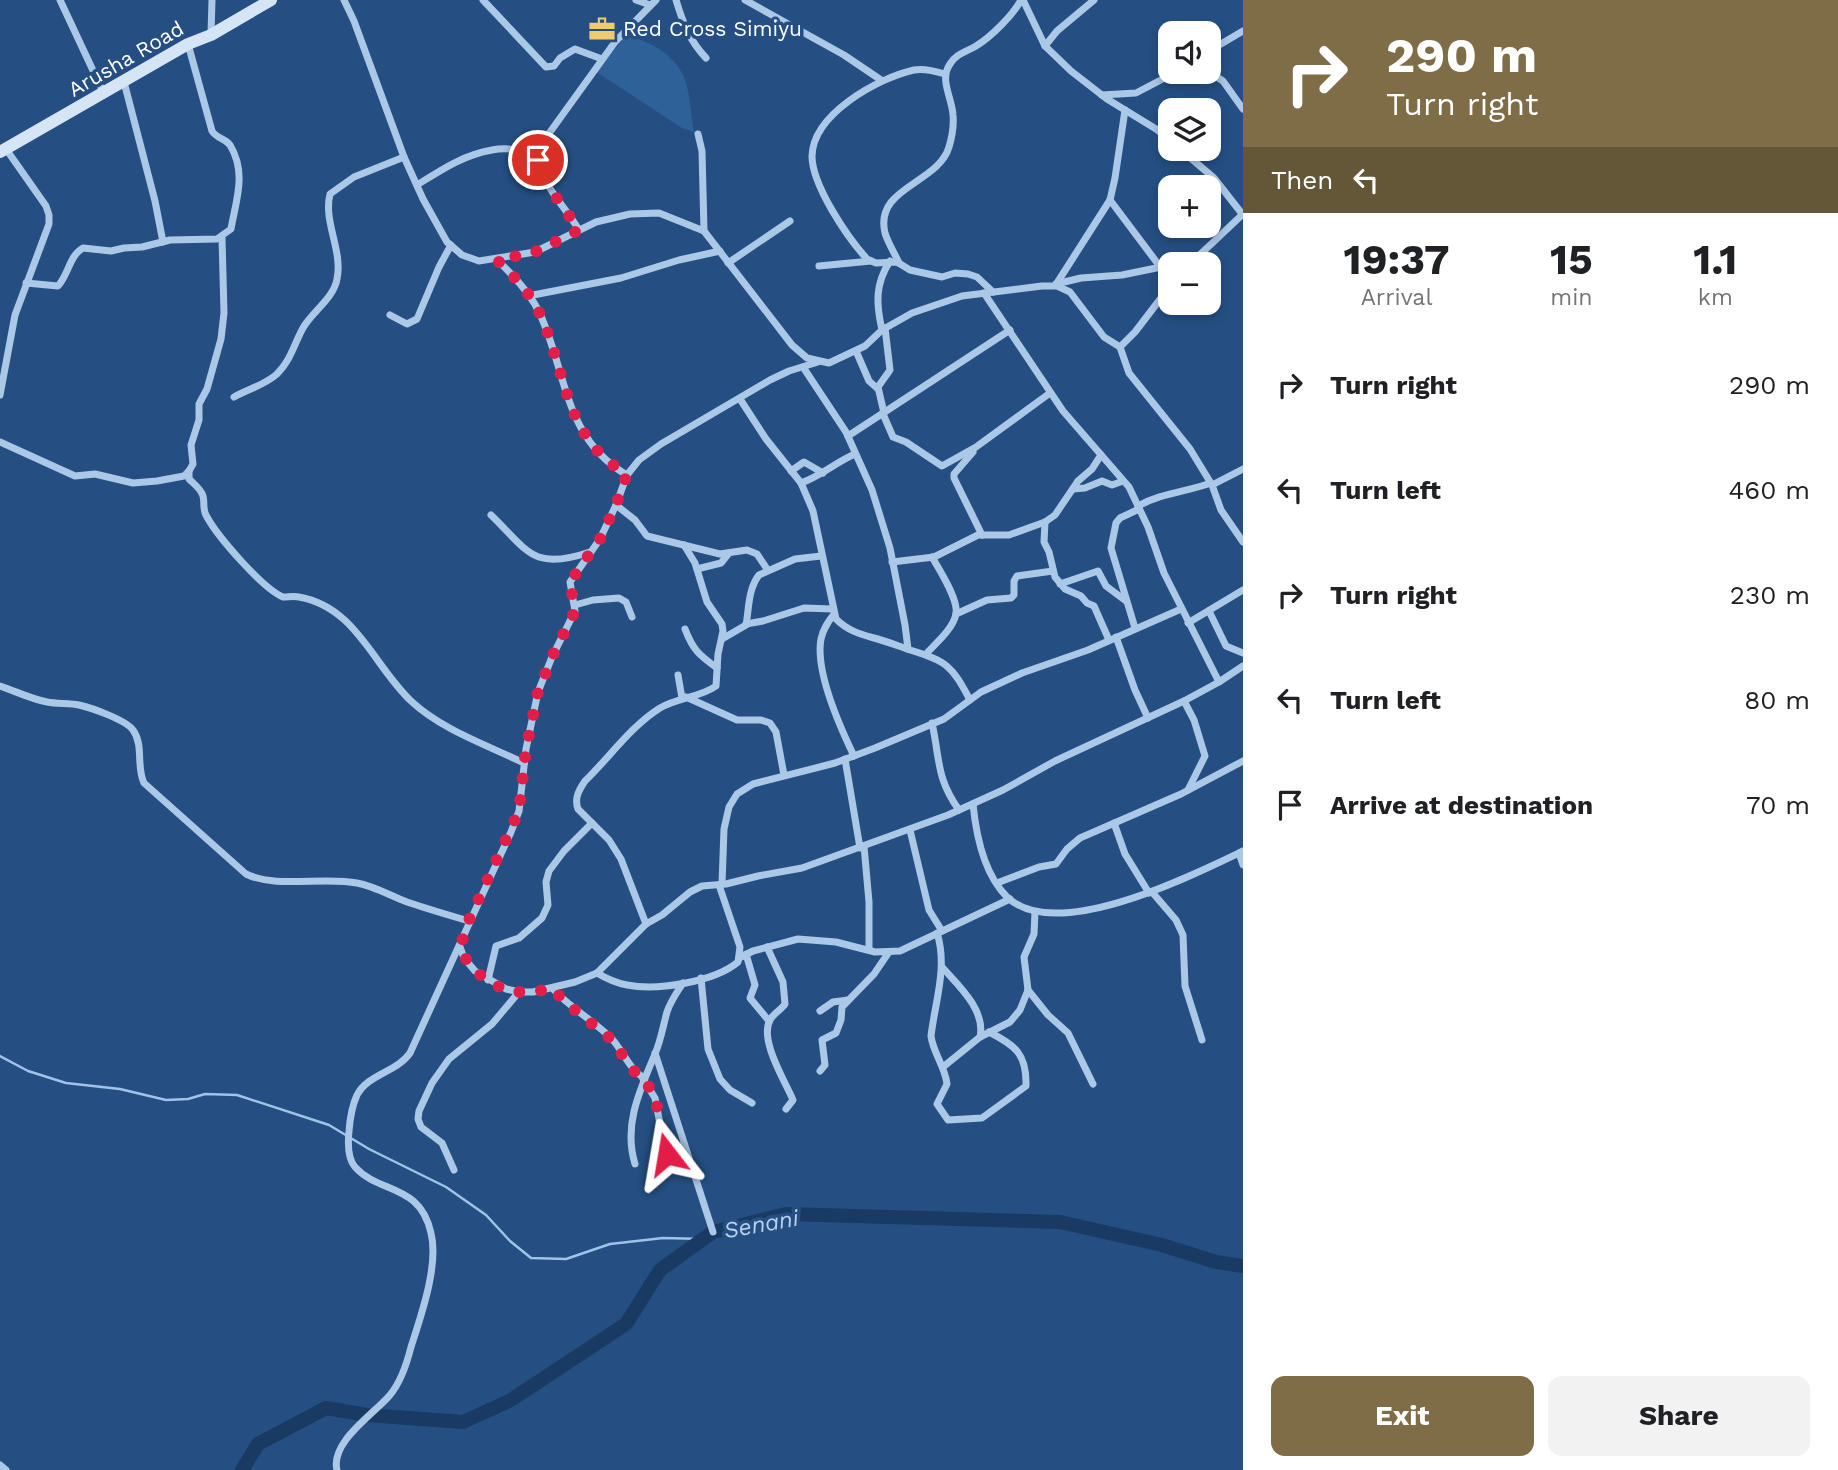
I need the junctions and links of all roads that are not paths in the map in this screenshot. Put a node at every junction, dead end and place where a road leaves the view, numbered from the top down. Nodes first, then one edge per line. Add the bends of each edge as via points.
1 (60, 0) edge
2 (212, 0) edge
3 (271, 0) edge
4 (344, 0) edge
5 (483, 0) edge
6 (636, 0) edge
7 (676, 0) edge
8 (745, 0) edge
9 (1022, 0) edge
10 (1094, 0) edge
11 (653, 3) edge
12 (1086, 3) edge
13 (1243, 31) edge
14 (211, 34) junction
15 (188, 44) junction
16 (1221, 44) edge
17 (1045, 46) junction
18 (706, 58) dead end
19 (602, 60) junction
20 (945, 74) junction
21 (881, 80) junction
22 (1221, 80) edge
23 (1158, 81) edge
24 (124, 82) junction
25 (104, 94) junction
26 (1102, 95) junction
27 (1243, 109) edge
28 (1125, 110) junction
29 (1158, 132) edge
30 (698, 134) dead end
31 (537, 144) junction
32 (3, 151) edge
33 (404, 157) junction
34 (1194, 161) edge
35 (417, 185) junction
36 (1110, 200) junction
37 (1243, 214) edge
38 (790, 220) dead end
39 (579, 230) junction
40 (704, 231) junction
41 (222, 238) junction
42 (163, 242) junction
43 (451, 245) junction
44 (720, 251) junction
45 (1203, 252) edge
46 (497, 260) junction
47 (871, 261) junction
48 (895, 262) junction
49 (728, 263) junction
50 (1158, 264) edge
51 (819, 266) dead end
52 (1158, 269) edge
53 (26, 283) junction
54 (1053, 285) junction
55 (989, 292) junction
56 (528, 296) junction
57 (1158, 302) edge
58 (390, 315) dead end
59 (884, 329) junction
60 (1010, 330) junction
61 (1120, 347) junction
62 (856, 351) junction
63 (818, 362) junction
64 (803, 367) junction
65 (878, 389) junction
66 (1050, 393) junction
67 (0, 395) edge
68 (234, 397) dead end
69 (740, 399) junction
70 (884, 414) junction
71 (848, 436) junction
72 (0, 442) edge
73 (976, 447) junction
74 (855, 454) junction
75 (1101, 455) junction
76 (1243, 469) edge
77 (189, 471) junction
78 (791, 471) junction
79 (823, 473) junction
80 (627, 474) junction
81 (1123, 481) junction
82 (801, 484) junction
83 (1211, 484) junction
84 (1073, 489) junction
85 (616, 505) junction
86 (1139, 507) junction
87 (491, 515) dead end
88 (1045, 522) junction
89 (982, 535) junction
90 (1243, 542) edge
91 (684, 545) junction
92 (591, 552) junction
93 (729, 553) junction
94 (821, 556) junction
95 (932, 557) junction
96 (892, 562) junction
97 (697, 569) junction
98 (767, 569) junction
99 (1053, 571) junction
100 (1060, 584) junction
101 (1243, 590) edge
102 (1127, 601) junction
103 (575, 605) junction
104 (1181, 609) junction
105 (1209, 611) junction
106 (833, 612) junction
107 (956, 614) junction
108 (632, 617) dead end
109 (1188, 623) junction
110 (746, 624) junction
111 (1135, 628) junction
112 (685, 629) dead end
113 (1113, 638) junction
114 (722, 639) junction
115 (908, 649) junction
116 (1243, 653) edge
117 (926, 654) junction
118 (1243, 666) edge
119 (717, 668) junction
120 (678, 675) dead end
121 (1219, 682) junction
122 (0, 686) edge
123 (684, 697) junction
124 (970, 700) junction
125 (1184, 701) junction
126 (1148, 719) junction
127 (932, 723) junction
128 (854, 756) junction
129 (845, 760) junction
130 (1243, 761) edge
131 (524, 763) junction
132 (784, 775) junction
133 (1188, 790) junction
134 (973, 804) junction
135 (960, 810) junction
136 (1114, 823) junction
137 (592, 824) junction
138 (910, 830) junction
139 (862, 847) junction
140 (1241, 852) edge
141 (1243, 865) edge
142 (997, 883) junction
143 (720, 885) junction
144 (1150, 893) junction
145 (1010, 899) junction
146 (1035, 912) junction
147 (469, 920) junction
148 (646, 924) junction
149 (940, 932) junction
150 (460, 947) junction
151 (767, 947) junction
152 (869, 950) junction
153 (890, 952) junction
154 (743, 956) junction
155 (942, 967) junction
156 (597, 973) junction
157 (701, 978) junction
158 (488, 980) junction
159 (683, 983) junction
160 (552, 988) junction
161 (1028, 989) junction
162 (519, 992) junction
163 (848, 1000) junction
164 (820, 1011) dead end
165 (769, 1021) junction
166 (989, 1032) junction
167 (981, 1037) junction
168 (1202, 1040) dead end
169 (655, 1053) junction
170 (943, 1067) junction
171 (820, 1071) dead end
172 (643, 1078) junction
173 (1093, 1084) dead end
174 (752, 1103) dead end
175 (786, 1109) dead end
176 (635, 1164) dead end
177 (668, 1165) dead end
178 (454, 1171) dead end
179 (713, 1232) dead end
180 (0, 1465) edge
181 (6, 1470) edge
182 (337, 1470) edge

1 - 25 street
2 - 14 street
3 - 14 main road, Arusha Road
4 - 33 street
5 - 19 street via 546,67 554,66 575,48
6 - 11 street
7 - 18 street via 686,32
8 - 21 street
9 - 17 street
9 - 20 street via 983,41 955,57
10 - 12 street
11 - 19 street
12 - 17 street
13 - 16 street
14 - 15 main road, Arusha Road
15 - 24 main road, Arusha Road
15 - 41 street via 212,131 230,145 240,171 230,229
17 - 26 street
19 - 31 street via 563,117
20 - 21 street via 915,70
20 - 48 street via 953,115 948,148 930,172 892,201 885,232
21 - 47 street via 821,128 812,156 824,196
22 - 27 street
23 - 26 street via 1136,93
24 - 25 main road, Arusha Road
24 - 42 street
25 - 32 main road, Arusha Road
26 - 28 street
28 - 29 street
28 - 36 street
30 - 40 street
31 - 35 street via 529,150 495,149 463,158
31 - 39 street via 544,180
32 - 53 street via 49,215
33 - 35 street
33 - 68 street via 354,177 330,194 327,204 337,245 337,281 304,327 285,365 270,379
34 - 37 street
35 - 43 street
36 - 50 street
36 - 54 street
37 - 45 street
38 - 49 street
39 - 40 street via 596,222 659,213
39 - 46 street via 535,252
40 - 44 street
41 - 42 street
41 - 77 street via 221,339 199,404
42 - 53 street via 111,251 83,248 58,285
43 - 46 street via 479,261
43 - 58 street via 416,319 407,324
44 - 49 street
44 - 56 street via 621,278
46 - 56 street
47 - 48 street
47 - 51 street
48 - 55 street via 942,277 968,274
48 - 59 street via 881,275 878,289
49 - 63 street via 792,345
52 - 54 street
53 - 67 street
54 - 55 street
54 - 61 street via 1070,292 1104,337
55 - 59 street via 912,313
55 - 60 street
56 - 80 street via 539,310 572,412 584,435 611,466
57 - 61 street
59 - 62 street
59 - 65 street via 890,370
60 - 66 street
60 - 70 street
61 - 83 street via 1129,373 1190,449
62 - 63 street via 830,363
62 - 65 street via 869,381
63 - 64 street
64 - 69 street
64 - 71 street
65 - 70 street
66 - 73 street
66 - 75 street
69 - 78 street
69 - 80 street via 661,444
70 - 71 street
70 - 73 street via 893,437 942,466
71 - 74 street
72 - 77 street via 75,476 95,474 132,483 184,476
73 - 89 street via 954,474
74 - 79 street
74 - 96 street via 876,503
75 - 81 street
75 - 84 street
76 - 83 street
77 - 131 street via 189,479 204,498 208,520 269,588 283,597 296,596 336,610 410,701
78 - 79 street via 804,462
78 - 82 street
79 - 82 street
80 - 85 street
81 - 84 street
81 - 86 street
82 - 94 street via 816,522
83 - 86 street via 1159,496
83 - 90 street via 1220,510
84 - 88 street
85 - 91 street via 647,536
85 - 92 street
86 - 102 street via 1120,518 1111,540
86 - 104 street
87 - 92 street via 533,556 568,559
88 - 89 street via 1009,535
88 - 99 street via 1044,542
89 - 95 street
91 - 93 street
91 - 97 street
92 - 103 street via 570,582
93 - 97 street via 721,563
93 - 98 street via 752,551
94 - 98 street
94 - 106 street
95 - 96 street
95 - 107 street via 954,600
96 - 115 street
97 - 114 street via 707,602 722,624
98 - 110 street via 755,579
99 - 100 street
99 - 107 street via 1017,576 1011,598 987,600
100 - 102 street via 1098,571 1105,586
100 - 113 street via 1094,607
101 - 105 street
102 - 111 street
103 - 108 street via 619,598 626,602
103 - 131 street via 538,692
104 - 109 street
104 - 111 street
105 - 109 street
105 - 116 street via 1226,646
106 - 110 street via 804,608
106 - 115 street via 848,629
106 - 128 street via 821,640 821,659 825,685
107 - 117 street
109 - 121 street
110 - 114 street
111 - 113 street
112 - 119 street via 697,653
113 - 124 street via 1022,673
113 - 126 street
114 - 119 street
115 - 117 street
117 - 124 street via 950,669
118 - 121 street
119 - 123 street via 716,686
120 - 123 street
121 - 125 street
122 - 147 street via 48,702 94,709 128,725 138,741 144,783 246,874 276,880 356,882
123 - 132 street via 737,720 770,723
123 - 137 street via 659,708 641,723 584,781 575,803
124 - 127 street
125 - 126 street
125 - 133 street via 1205,756
126 - 134 street
127 - 128 street
127 - 135 street via 939,772
128 - 129 street
129 - 132 street
129 - 139 street
130 - 133 street
131 - 147 street via 519,811
132 - 143 street via 752,784 737,794 729,807
133 - 136 street
134 - 135 street
134 - 142 street via 979,842
135 - 138 street
136 - 142 street via 1080,838 1056,864
136 - 144 street via 1125,854
137 - 148 street via 621,859
137 - 158 street via 549,871 548,905 542,918 519,938 496,946
138 - 139 street
138 - 149 street via 929,910
139 - 143 street via 802,869
139 - 152 street
140 - 141 street
140 - 144 street
142 - 145 street
143 - 148 street via 690,892
143 - 154 street
144 - 146 street via 1114,905
144 - 168 street via 1184,935 1185,986
145 - 146 street
145 - 149 street
146 - 161 street via 1034,934 1024,957
147 - 150 street
148 - 156 street
149 - 153 street
149 - 155 street
150 - 158 street via 471,968
150 - 182 street via 410,1053 364,1086 353,1106 348,1144 352,1162 418,1206 432,1234 433,1264 399,1379 389,1397 344,1443 336,1458
151 - 152 street via 798,939
151 - 154 street
151 - 165 street via 783,982 785,1004
152 - 153 street
153 - 163 street
154 - 157 street via 729,969
154 - 165 street via 755,985 750,998
155 - 167 street via 974,1009
155 - 170 street via 931,1036
156 - 159 street via 648,988
156 - 160 street
157 - 159 street
157 - 174 street via 708,1049 720,1079
158 - 162 street
159 - 169 street via 667,1010
160 - 162 street
160 - 172 street via 611,1039
161 - 166 street via 1015,1017
161 - 173 street via 1068,1033
162 - 178 street via 492,1024 449,1059 419,1111 421,1127 442,1143
163 - 164 street via 833,1002
163 - 171 street via 836,1033 822,1040 825,1065
165 - 175 street via 769,1043 793,1100
166 - 167 street
166 - 170 street via 1022,1057 1024,1089 982,1118 952,1121 937,1104 946,1089
167 - 170 street
169 - 172 street
169 - 179 street
172 - 176 street via 630,1131
172 - 177 street via 655,1098
180 - 181 street

